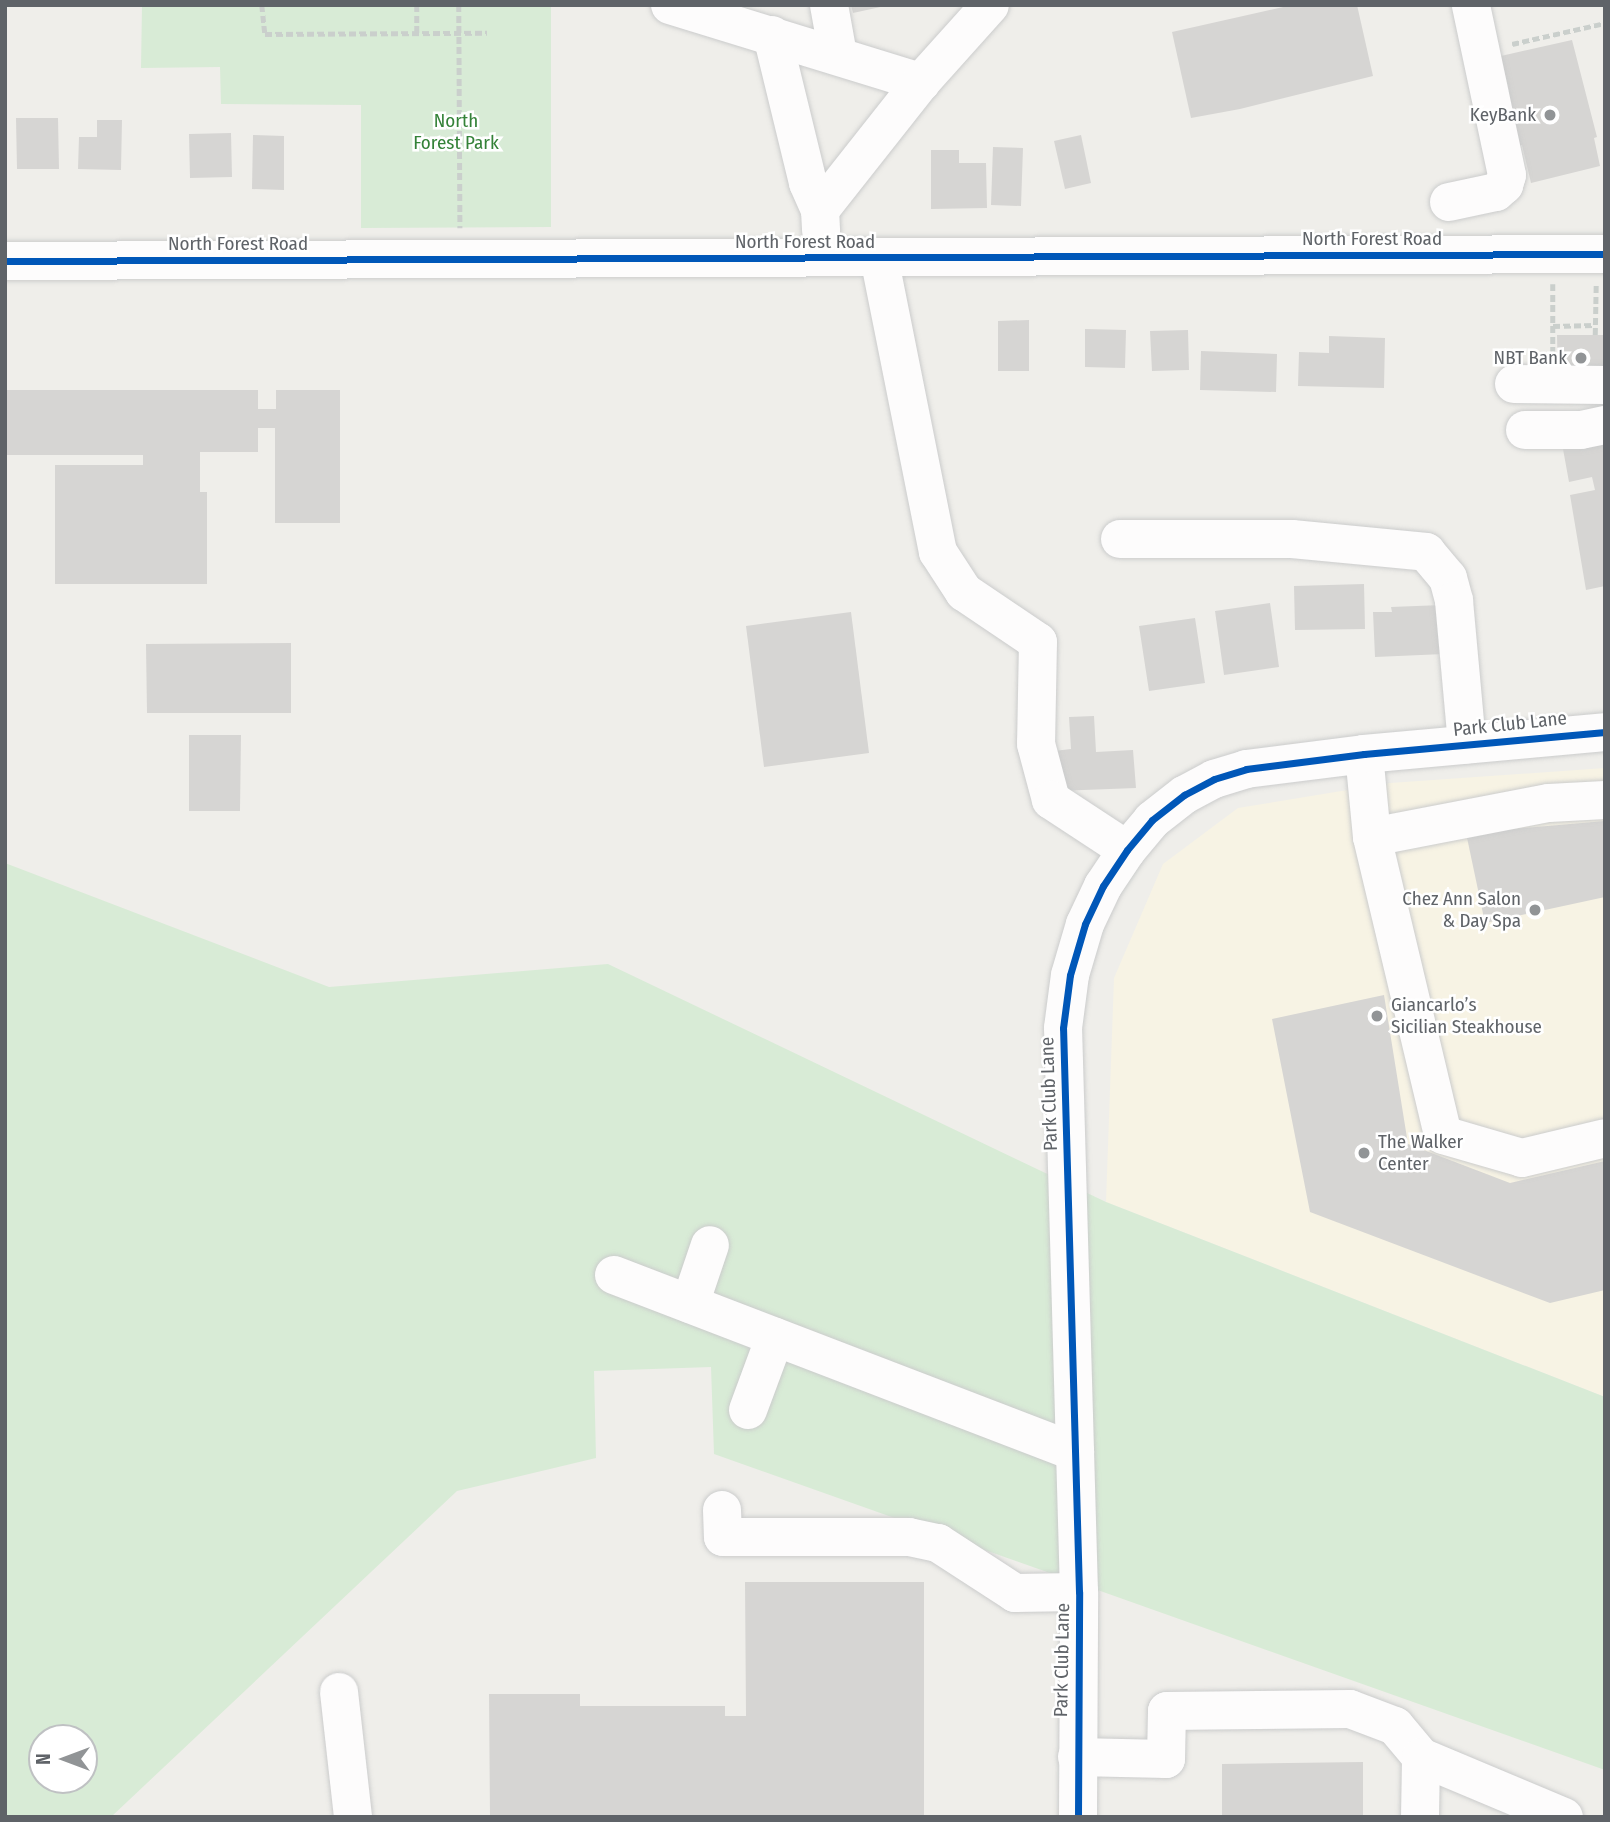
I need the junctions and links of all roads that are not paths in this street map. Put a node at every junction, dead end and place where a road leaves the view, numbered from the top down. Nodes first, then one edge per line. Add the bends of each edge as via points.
1 (670, 5) edge
2 (829, 5) edge
3 (990, 5) edge
4 (1471, 5) edge
5 (772, 35) junction
6 (838, 55) junction
7 (921, 82) junction
8 (1449, 202) dead end
9 (820, 210) junction
10 (878, 257) junction
11 (821, 258) junction
12 (5, 261) edge
13 (1600, 269) edge
14 (1514, 384) dead end
15 (1605, 385) edge
16 (1605, 425) edge
17 (1525, 430) dead end
18 (1120, 539) dead end
19 (1605, 732) edge
20 (1467, 744) junction
21 (1364, 754) junction
22 (1605, 800) edge
23 (1372, 837) junction
24 (1126, 850) junction
25 (1605, 1138) edge
26 (710, 1245) dead end
27 (614, 1275) dead end
28 (690, 1304) junction
29 (775, 1336) junction
30 (748, 1410) dead end
31 (1075, 1452) junction
32 (722, 1510) dead end
33 (1079, 1592) junction
34 (339, 1692) dead end
35 (1077, 1757) junction
36 (1421, 1757) junction
37 (353, 1817) edge
38 (1078, 1817) edge
39 (1420, 1817) edge
40 (1564, 1817) edge

1 - 5 street
2 - 6 street
3 - 7 street
4 - 8 street via 1507,174 1496,192
5 - 6 street
5 - 9 street via 808,183
6 - 7 street
7 - 9 street
9 - 11 street
10 - 11 street, North Forest Road
10 - 13 street, North Forest Road
10 - 24 street via 938,552 964,592 1038,642 1036,744 1051,800
11 - 12 street, North Forest Road
14 - 15 street
16 - 17 street
18 - 20 street via 1292,539 1426,552 1448,578 1454,601
19 - 20 street, Park Club Lane
20 - 21 street, Park Club Lane
21 - 23 street
21 - 24 street, Park Club Lane via 1246,769 1214,779 1153,820
22 - 23 street via 1549,803
23 - 25 street via 1443,1135 1522,1158
24 - 31 street, Park Club Lane via 1085,924 1070,975 1063,1028
26 - 28 street
27 - 28 street
28 - 29 street
29 - 30 street
29 - 31 street
31 - 33 street, Park Club Lane
32 - 33 street via 723,1537 909,1537 938,1543 1015,1593
33 - 35 street, Park Club Lane
34 - 37 street
35 - 36 street via 1166,1759 1167,1712 1350,1709 1395,1726
35 - 38 street, Park Club Lane
36 - 39 street
36 - 40 street

